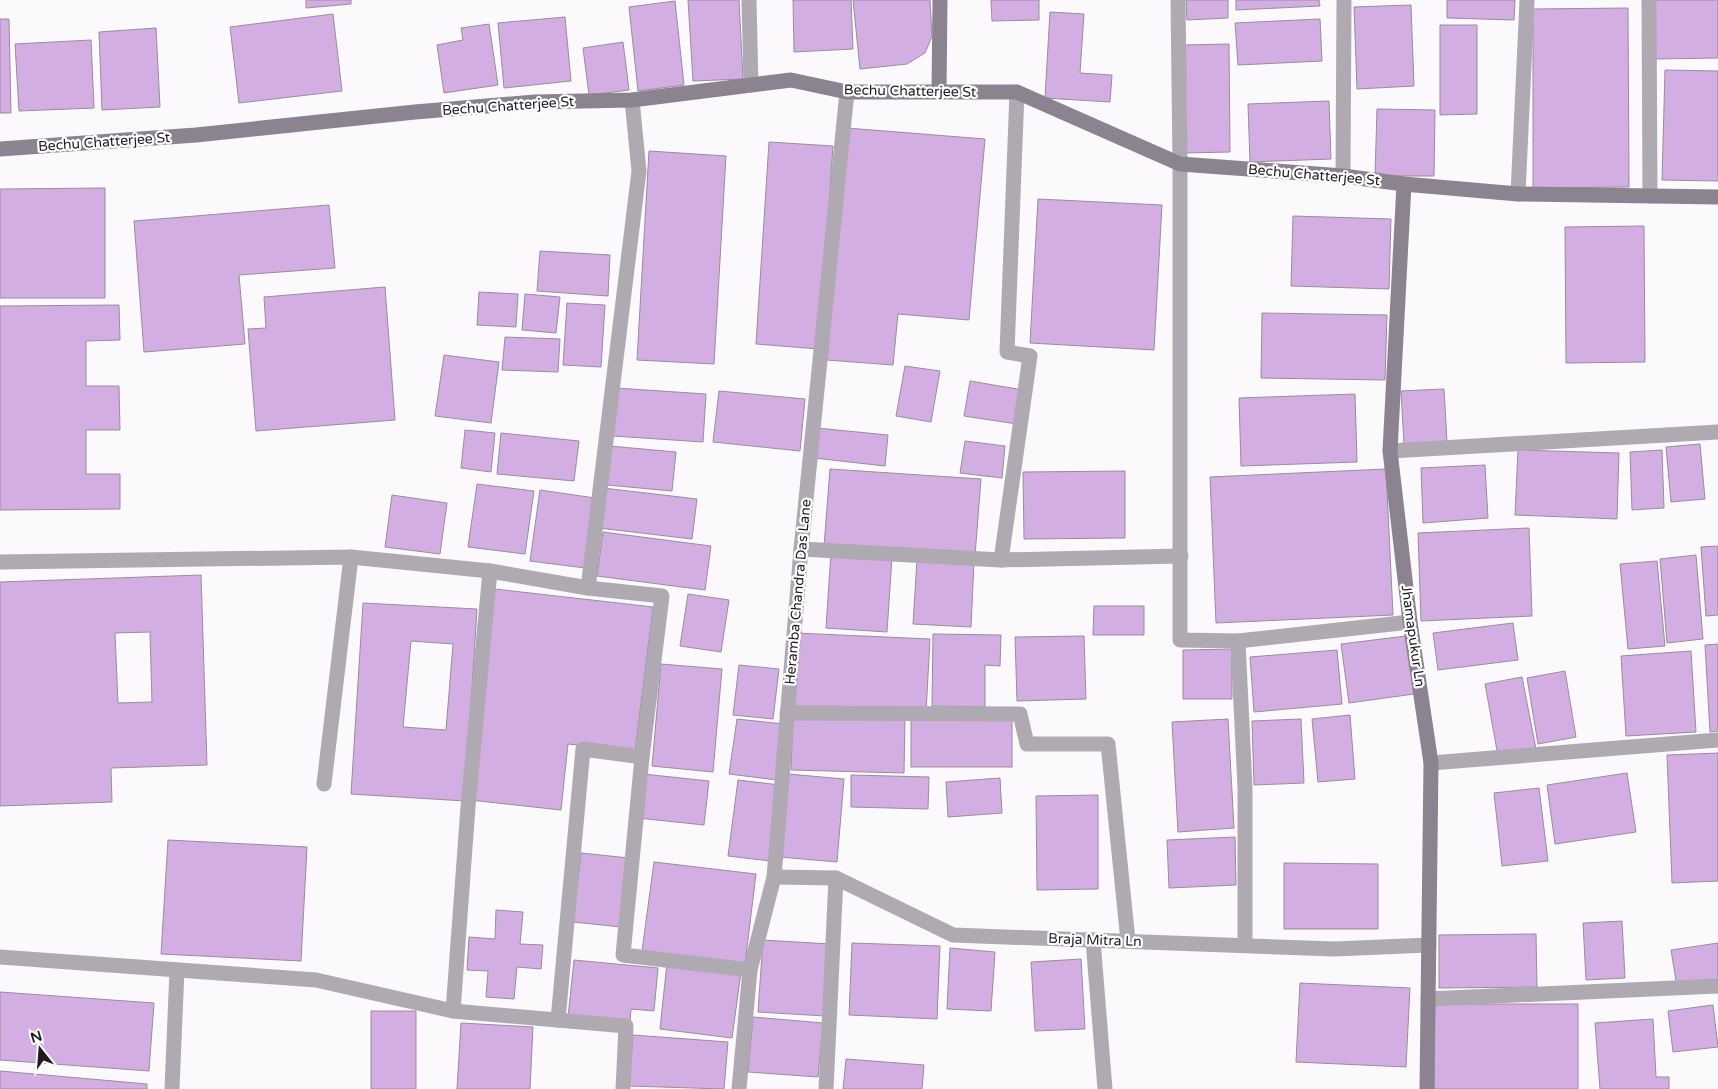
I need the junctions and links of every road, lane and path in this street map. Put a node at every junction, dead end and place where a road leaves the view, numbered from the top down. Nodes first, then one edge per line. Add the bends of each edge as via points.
1 (749, 0) edge
2 (940, 0) edge
3 (1178, 0) edge
4 (1344, 0) edge
5 (1527, 0) edge
6 (1650, 0) edge
7 (751, 85) junction
8 (847, 92) junction
9 (939, 92) junction
10 (1017, 92) junction
11 (632, 100) junction
12 (0, 149) edge
13 (1180, 164) junction
14 (1343, 176) junction
15 (1404, 184) junction
16 (1518, 194) junction
17 (1650, 196) junction
18 (1718, 197) edge
19 (1718, 432) edge
20 (1390, 452) junction
21 (802, 549) junction
22 (1181, 556) junction
23 (351, 557) junction
24 (1001, 560) junction
25 (0, 562) edge
26 (490, 571) junction
27 (588, 588) junction
28 (1410, 622) junction
29 (1238, 641) junction
30 (787, 713) junction
31 (1718, 740) edge
32 (642, 757) junction
33 (1431, 763) junction
34 (324, 784) dead end
35 (774, 877) junction
36 (836, 878) junction
37 (1094, 940) junction
38 (1128, 941) junction
39 (1245, 944) junction
40 (1429, 945) junction
41 (0, 957) edge
42 (177, 970) junction
43 (750, 970) junction
44 (1718, 986) edge
45 (1428, 999) junction
46 (452, 1011) junction
47 (558, 1020) junction
48 (172, 1089) edge
49 (623, 1089) edge
50 (739, 1089) edge
51 (826, 1089) edge
52 (1105, 1089) edge
53 (1427, 1089) edge

1 - 7 street
2 - 9 street
3 - 13 street
4 - 14 street
5 - 16 street
6 - 17 street
7 - 8 street, Bechu Chatterjee St via 791,80
7 - 11 street, Bechu Chatterjee St
8 - 9 street, Bechu Chatterjee St
8 - 21 street, Heramba Chandra Das Lane
9 - 10 street, Bechu Chatterjee St
10 - 13 street, Bechu Chatterjee St
10 - 24 street via 1007,352 1030,356
11 - 12 street, Bechu Chatterjee St via 535,102 196,135
11 - 27 street via 638,171
13 - 14 street, Bechu Chatterjee St
13 - 22 street
14 - 15 street, Bechu Chatterjee St
15 - 16 street, Bechu Chatterjee St
15 - 20 street, Jhamapukur Ln
16 - 17 street, Bechu Chatterjee St
17 - 18 street, Bechu Chatterjee St
19 - 20 street
20 - 28 street, Jhamapukur Ln
21 - 24 street
21 - 30 street, Heramba Chandra Das Lane
22 - 24 street
22 - 29 street via 1180,640
23 - 25 street
23 - 26 street
23 - 34 street
26 - 27 street
26 - 46 street
27 - 32 street via 662,596
28 - 29 street
28 - 33 street, Jhamapukur Ln
29 - 39 street via 1245,788
30 - 35 street, Heramba Chandra Das Lane
30 - 38 street via 1020,714 1027,744 1108,744
31 - 33 street
32 - 43 street via 623,955
32 - 47 street via 583,749
33 - 40 street, Jhamapukur Ln
35 - 36 street, Braja Mitra Ln
35 - 43 street, Heramba Chandra Das Lane
36 - 37 street, Braja Mitra Ln via 953,935
36 - 51 street
37 - 38 street, Braja Mitra Ln
37 - 52 street
38 - 39 street, Braja Mitra Ln
39 - 40 street, Braja Mitra Ln via 1334,949
40 - 45 street, Jhamapukur Ln
41 - 42 street
42 - 46 street via 316,980
42 - 48 street
43 - 50 street, Heramba Chandra Das Lane
44 - 45 street
45 - 53 street, Jhamapukur Ln
46 - 47 street
47 - 49 street via 626,1026

